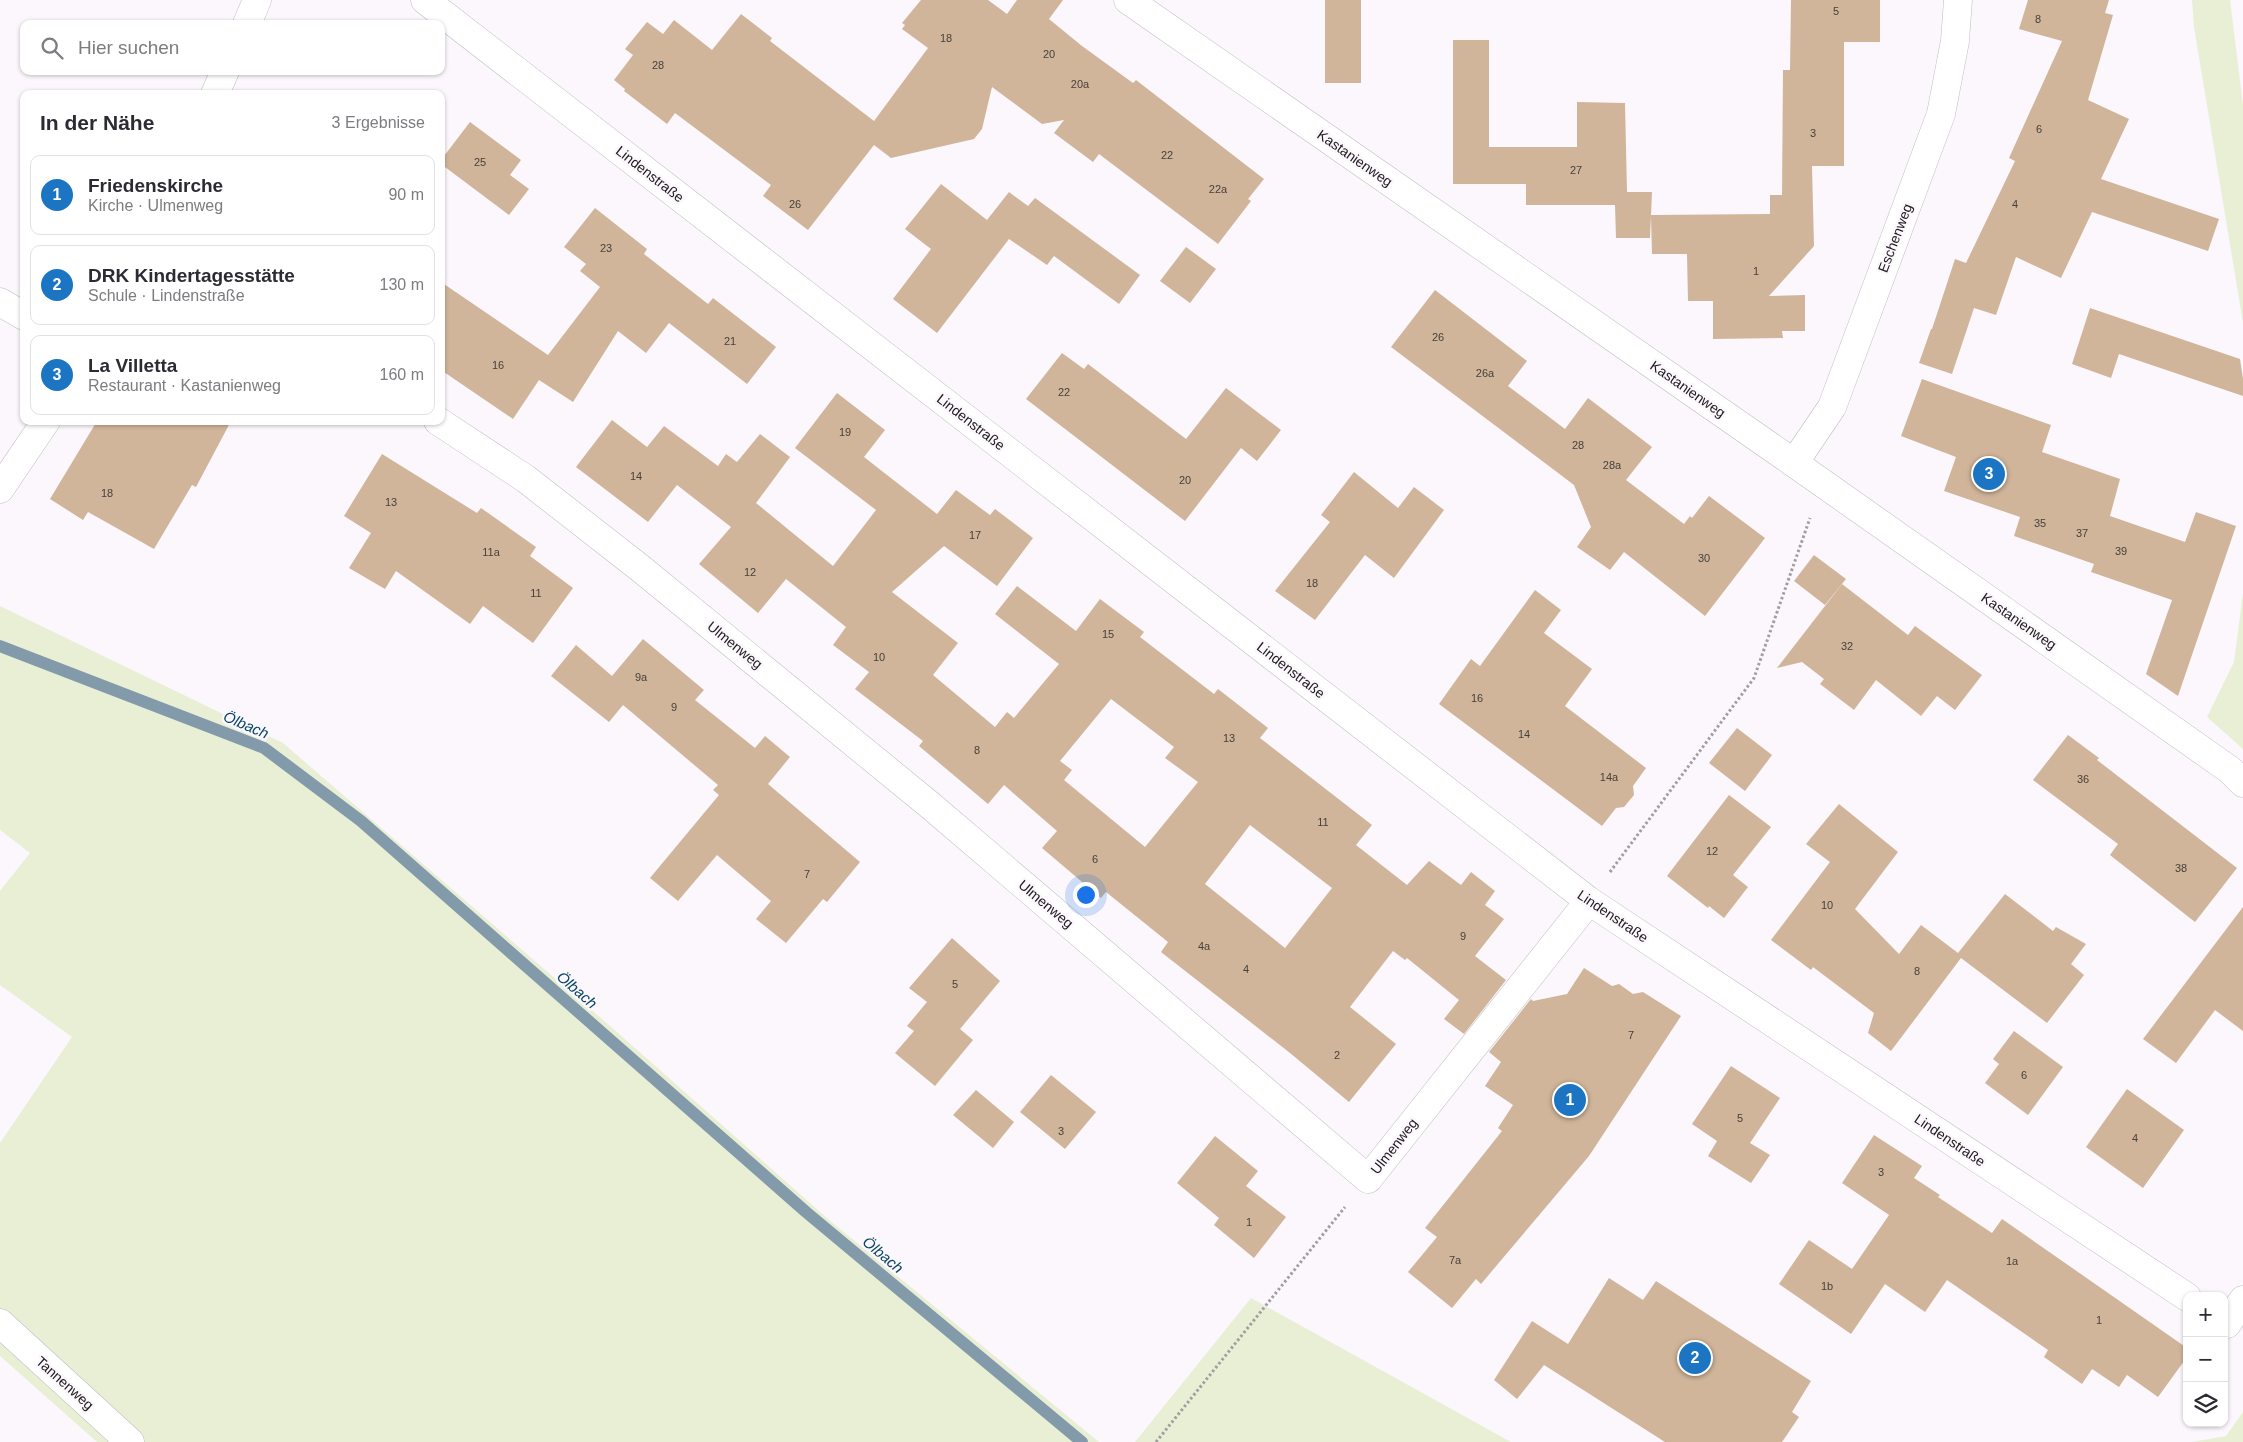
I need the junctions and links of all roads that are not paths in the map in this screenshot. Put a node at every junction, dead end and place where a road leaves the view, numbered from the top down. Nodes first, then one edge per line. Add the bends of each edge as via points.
1 (257, 0) edge
2 (425, 0) edge
3 (1128, 0) edge
4 (1958, 0) edge
5 (249, 20) edge
6 (223, 75) edge
7 (217, 90) edge
8 (0, 302) edge
9 (20, 314) edge
10 (43, 425) edge
11 (444, 425) edge
12 (1794, 463) junction
13 (0, 489) edge
14 (2243, 783) edge
15 (1589, 900) junction
16 (2183, 1294) edge
17 (2243, 1300) edge
18 (0, 1323) edge
19 (2231, 1327) edge
20 (130, 1442) edge

1 - 5 street
2 - 15 street, Lindenstraße
3 - 12 street, Kastanienweg
4 - 12 street, Eschenweg via 1955,41 1941,114 1832,407
6 - 7 street
8 - 9 street
10 - 13 street
11 - 15 street, Ulmenweg via 526,479 640,568 931,806 1368,1178
12 - 14 street, Kastanienweg via 2230,770
15 - 16 street, Lindenstraße
17 - 19 street
18 - 20 street, Tannenweg

